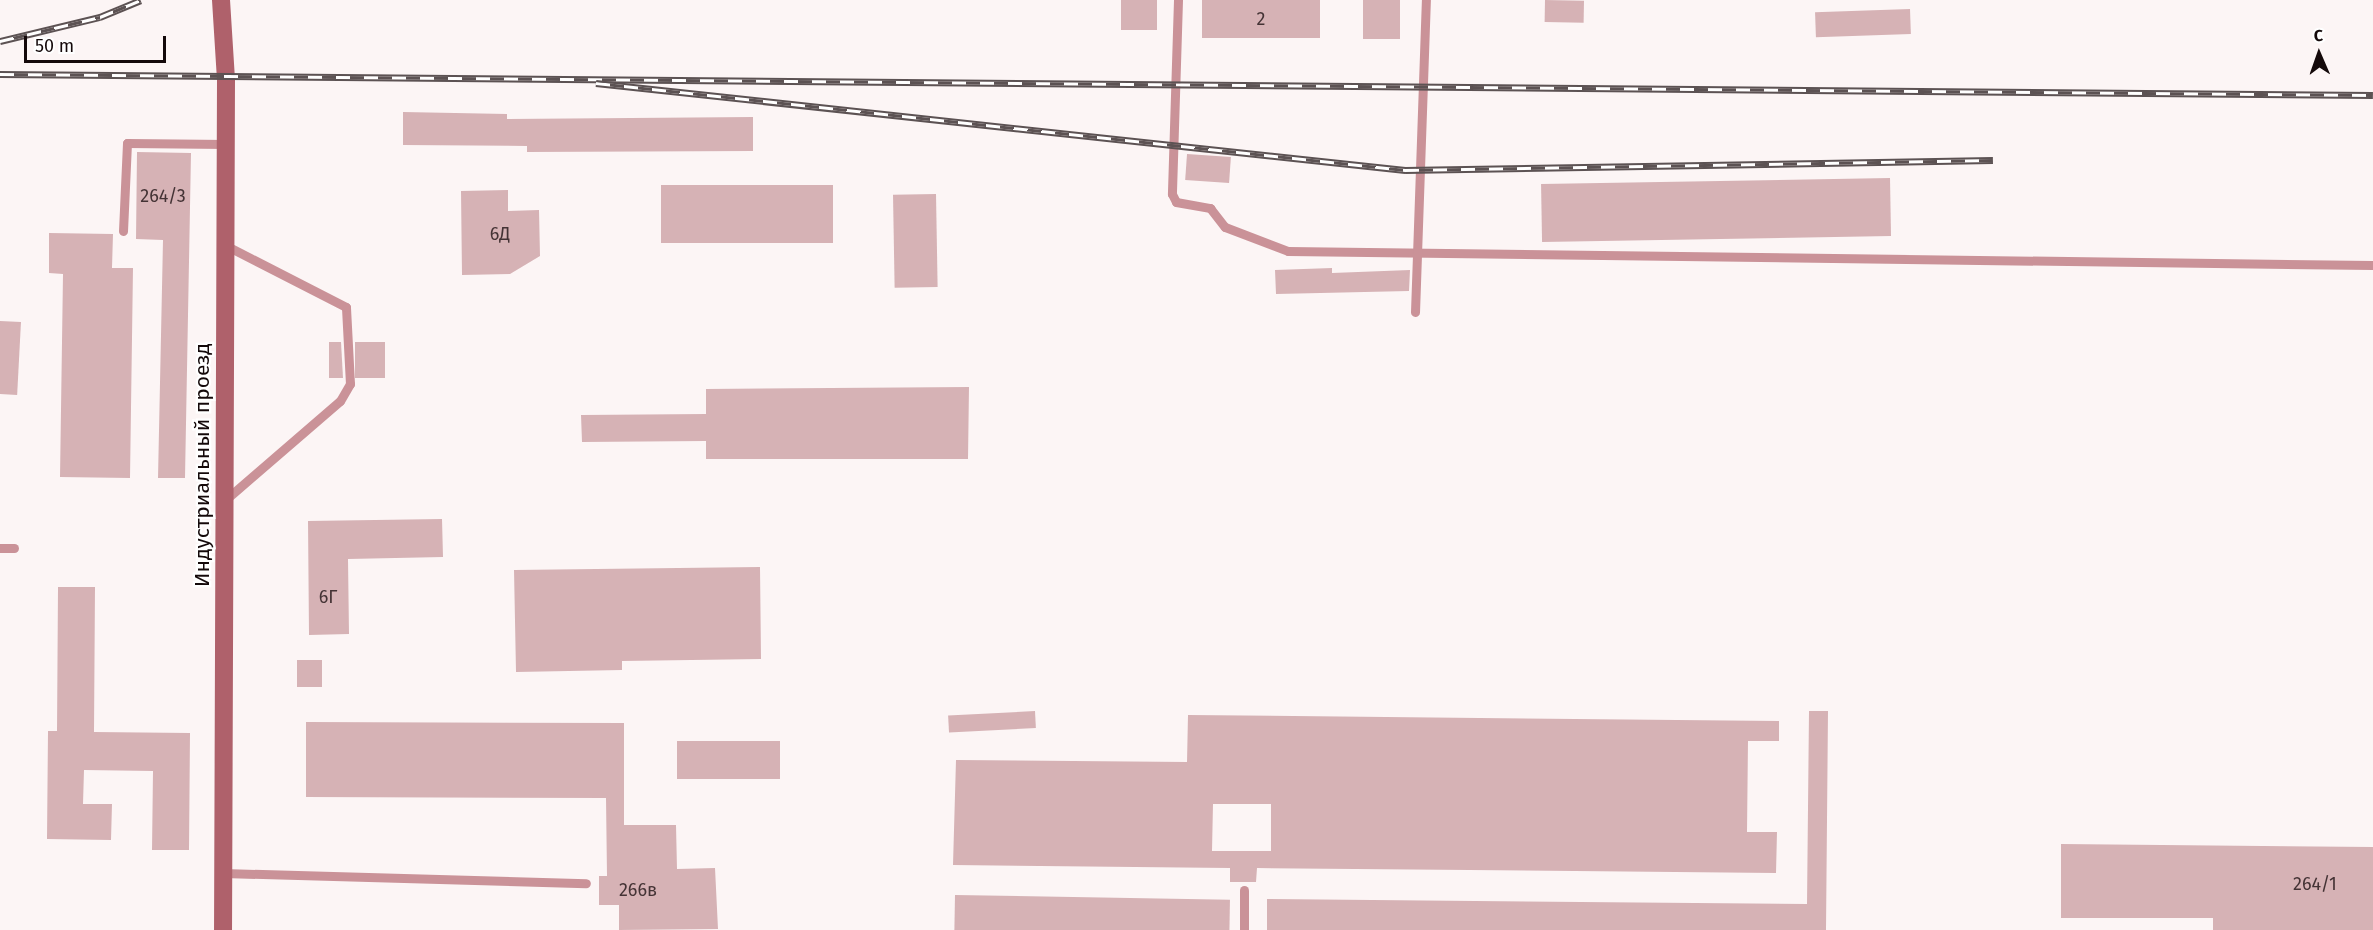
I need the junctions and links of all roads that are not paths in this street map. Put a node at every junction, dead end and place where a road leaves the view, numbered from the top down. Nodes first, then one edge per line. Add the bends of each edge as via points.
1 (221, 0) edge
2 (1178, 0) edge
3 (1426, 0) edge
4 (226, 144) junction
5 (123, 231) dead end
6 (225, 245) junction
7 (1418, 254) junction
8 (2373, 265) edge
9 (1415, 312) dead end
10 (224, 501) junction
11 (0, 548) edge
12 (14, 548) dead end
13 (223, 873) junction
14 (586, 884) dead end
15 (1244, 890) dead end
16 (223, 930) edge
17 (1244, 930) edge

1 - 4 street, Индустриальный проезд
2 - 7 lane via 1176,202 1210,208 1225,227 1288,251
3 - 7 lane
4 - 5 lane via 127,142
4 - 6 street, Индустриальный проезд
6 - 10 street, Индустриальный проезд
6 - 10 lane via 346,307 350,384 331,410
7 - 8 lane
7 - 9 lane
10 - 13 street, Индустриальный проезд
11 - 12 lane
13 - 14 lane
13 - 16 street, Индустриальный проезд
15 - 17 lane

